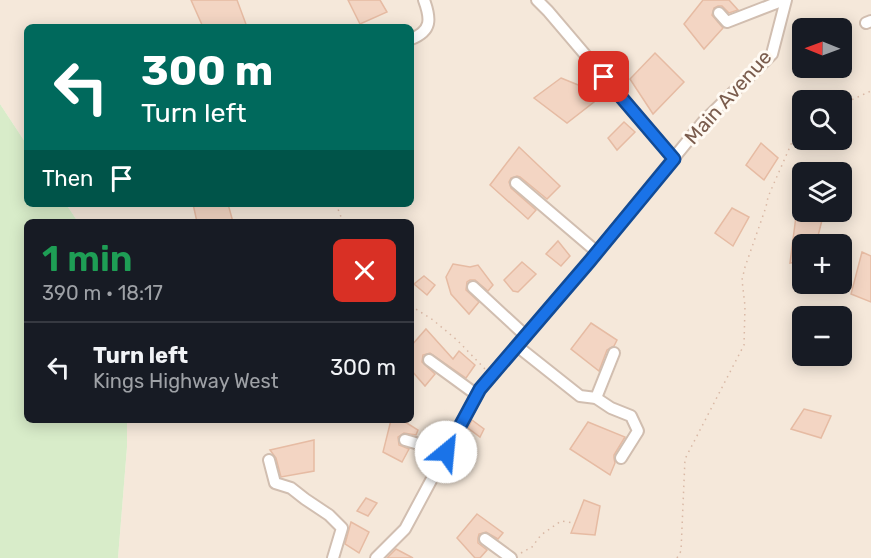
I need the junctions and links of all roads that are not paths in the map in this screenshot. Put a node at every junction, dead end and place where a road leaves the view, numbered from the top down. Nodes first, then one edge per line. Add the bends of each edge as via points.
1 (424, 0) edge
2 (537, 0) edge
3 (785, 0) edge
4 (719, 13) dead end
5 (414, 38) edge
6 (674, 159) junction
7 (516, 183) dead end
8 (597, 252) junction
9 (473, 287) dead end
10 (526, 336) junction
11 (517, 346) junction
12 (614, 353) dead end
13 (429, 360) dead end
14 (477, 395) junction
15 (596, 398) junction
16 (405, 440) dead end
17 (446, 452) junction
18 (621, 458) dead end
19 (269, 459) dead end
20 (485, 539) dead end
21 (333, 558) edge
22 (376, 558) edge
23 (511, 558) edge

1 - 5 street via 428,27
2 - 6 street
3 - 4 street via 727,22
3 - 6 street, Main Avenue via 772,54 704,121
6 - 8 street, Main Avenue
7 - 8 street
8 - 10 street, Main Avenue
9 - 10 street
10 - 11 street, Main Avenue
11 - 14 street, Main Avenue
11 - 15 street via 580,396
12 - 15 street
13 - 14 street
14 - 17 street, Main Avenue
15 - 18 street via 631,416 638,431
16 - 17 street
17 - 22 street, Main Avenue via 405,528
19 - 21 street via 275,483 291,488 342,528
20 - 23 street

